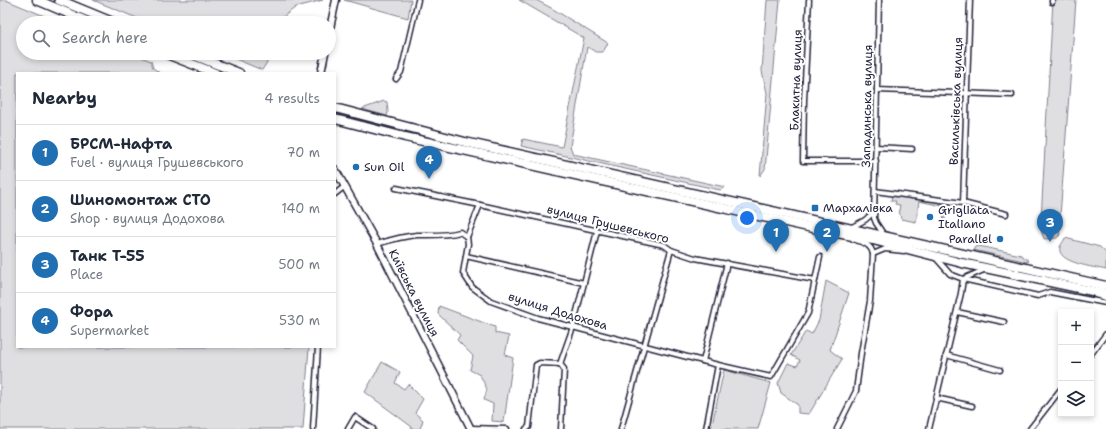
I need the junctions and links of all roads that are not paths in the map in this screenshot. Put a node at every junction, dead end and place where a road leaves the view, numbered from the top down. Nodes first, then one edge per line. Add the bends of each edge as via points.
1 (37, 0) edge
2 (59, 0) edge
3 (336, 0) edge
4 (418, 0) edge
5 (809, 0) edge
6 (879, 0) edge
7 (970, 0) edge
8 (75, 16) edge
9 (98, 16) edge
10 (332, 16) edge
11 (182, 60) edge
12 (206, 60) edge
13 (323, 60) edge
14 (212, 72) edge
15 (236, 72) edge
16 (320, 72) edge
17 (396, 80) dead end
18 (877, 90) junction
19 (967, 93) junction
20 (1012, 94) dead end
21 (336, 108) edge
22 (336, 119) edge
23 (876, 147) junction
24 (912, 149) dead end
25 (876, 161) junction
26 (336, 173) edge
27 (345, 186) junction
28 (396, 188) dead end
29 (875, 191) junction
30 (336, 193) edge
31 (963, 203) junction
32 (480, 205) junction
33 (874, 212) junction
34 (1006, 214) dead end
35 (598, 231) junction
36 (845, 231) junction
37 (885, 236) junction
38 (467, 237) junction
39 (377, 244) junction
40 (671, 250) junction
41 (914, 251) junction
42 (873, 254) junction
43 (466, 256) junction
44 (934, 256) junction
45 (820, 257) dead end
46 (727, 263) junction
47 (988, 268) junction
48 (962, 279) junction
49 (815, 280) junction
50 (584, 283) junction
51 (1106, 286) edge
52 (1082, 289) junction
53 (1106, 294) edge
54 (1106, 298) edge
55 (1106, 303) edge
56 (957, 312) junction
57 (1004, 322) dead end
58 (573, 327) junction
59 (1106, 334) edge
60 (645, 346) junction
61 (318, 348) edge
62 (1094, 350) edge
63 (946, 355) junction
64 (703, 361) junction
65 (560, 364) junction
66 (718, 365) junction
67 (1000, 370) dead end
68 (1058, 393) edge
69 (936, 398) junction
70 (972, 406) dead end
71 (471, 428) edge
72 (313, 429) edge
73 (348, 429) edge
74 (373, 429) edge
75 (507, 429) edge
76 (526, 429) edge
77 (561, 429) edge
78 (621, 429) edge
79 (706, 429) edge
80 (837, 429) edge
81 (929, 429) edge
82 (1030, 429) edge

1 - 8 highway
2 - 9 highway
3 - 10 street
4 - 17 street via 401,72
5 - 25 street, Блакитна вулиця via 803,160
6 - 18 street, Западинська вулиця
7 - 19 street, Васильківська вулиця
11 - 14 highway
12 - 15 highway
13 - 16 street
18 - 19 street
18 - 23 street, Западинська вулиця
19 - 20 street
19 - 31 street, Васильківська вулиця
21 - 36 highway via 465,142
22 - 36 highway via 405,137
23 - 24 street
23 - 25 street, Западинська вулиця
25 - 29 street, Западинська вулиця
26 - 27 street, Київська вулиця
27 - 30 street
27 - 39 street, Київська вулиця
28 - 32 street, вулиця Грушевського
29 - 31 street
29 - 33 street, Западинська вулиця
31 - 34 street
32 - 35 street, вулиця Грушевського
32 - 38 street, вулиця Додохова
33 - 36 street via 858,225
33 - 37 street via 876,223
35 - 40 street, вулиця Грушевського via 664,246
35 - 50 street
36 - 37 highway
36 - 41 highway
36 - 42 street via 870,246
37 - 51 highway
38 - 39 street via 460,232 452,235 415,235
38 - 43 street, вулиця Додохова
39 - 71 street, Київська вулиця
40 - 46 street, вулиця Грушевського via 695,258
40 - 60 street
41 - 42 street via 885,249
41 - 44 highway
42 - 80 street via 870,301 856,391
43 - 50 street
43 - 58 street, вулиця Додохова via 463,273 466,279 472,287 491,301
44 - 47 highway
44 - 48 street via 950,274
45 - 49 street, вулиця Додохова
46 - 49 street, вулиця Грушевського
46 - 64 street
47 - 48 street
47 - 52 highway
48 - 55 street via 1038,296 1050,292
48 - 56 street
49 - 66 street, вулиця Додохова via 808,313 771,377
50 - 58 street
52 - 53 highway
52 - 54 street
56 - 57 street
56 - 63 street
58 - 60 street, вулиця Додохова
58 - 65 street
59 - 62 street
60 - 64 street, вулиця Додохова
60 - 78 street
61 - 72 street
63 - 67 street
63 - 69 street
64 - 66 street, вулиця Додохова
65 - 76 street via 536,365 529,427
65 - 77 street via 564,369
66 - 79 street
68 - 82 street
69 - 70 street
69 - 81 street
71 - 75 street
73 - 74 street via 355,417

